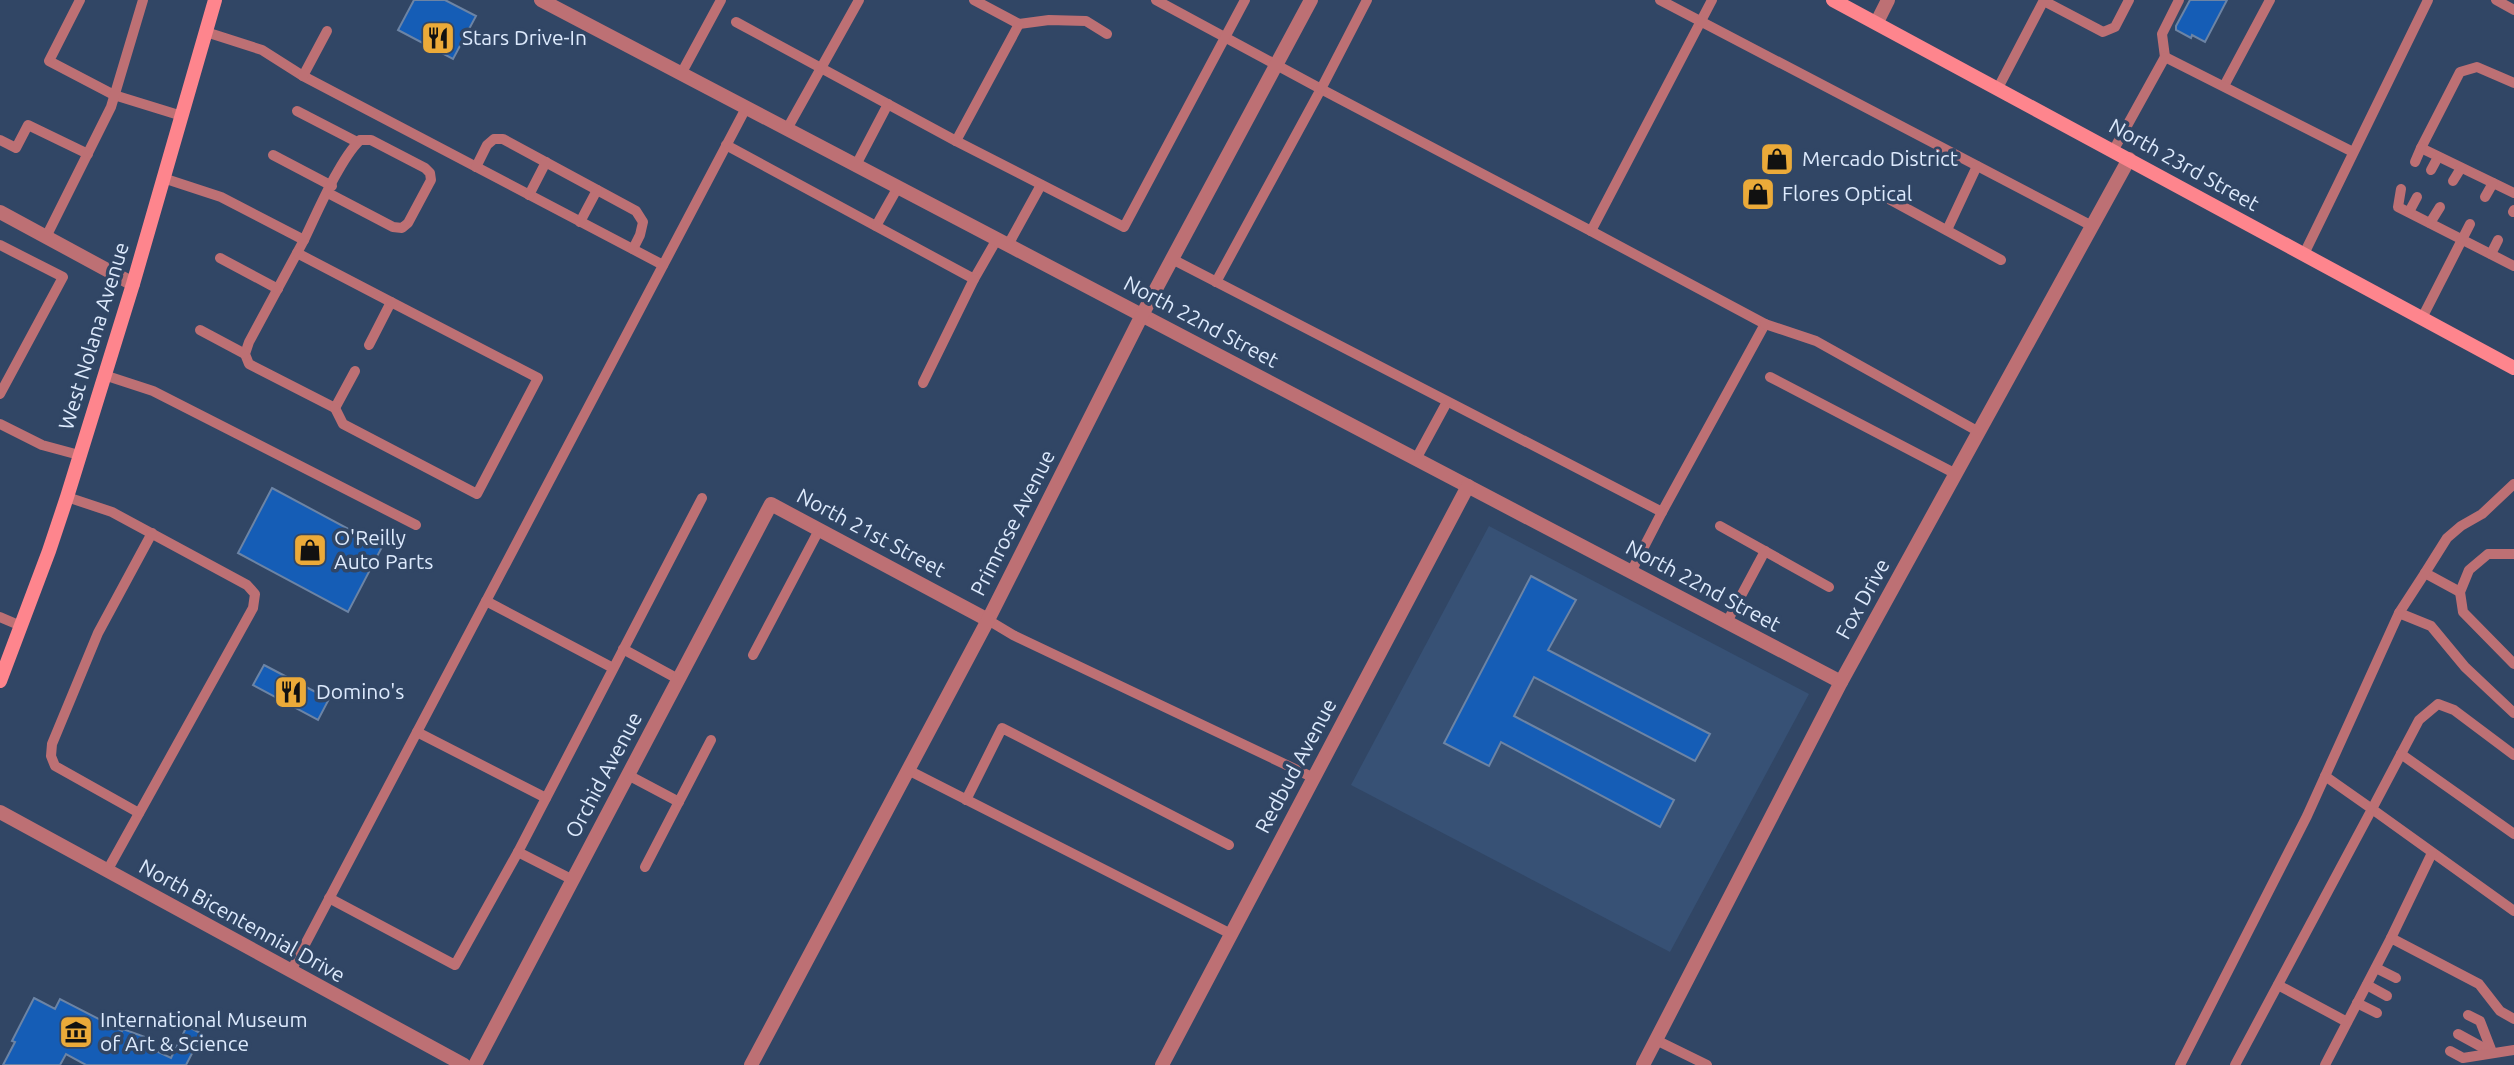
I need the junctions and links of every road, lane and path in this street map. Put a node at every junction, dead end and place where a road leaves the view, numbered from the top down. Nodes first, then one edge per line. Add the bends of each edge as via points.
1 (80, 0) edge
2 (143, 0) edge
3 (215, 0) edge
4 (541, 0) edge
5 (721, 0) edge
6 (859, 0) edge
7 (974, 0) edge
8 (1156, 0) edge
9 (1244, 0) edge
10 (1311, 0) edge
11 (1367, 0) edge
12 (1660, 0) edge
13 (1712, 0) edge
14 (1833, 0) edge
15 (1888, 0) edge
16 (2129, 0) edge
17 (2179, 0) edge
18 (2270, 0) edge
19 (2428, 0) edge
20 (2496, 0) edge
21 (2044, 1) edge
22 (2514, 10) edge
23 (1701, 21) junction
24 (736, 22) dead end
25 (1877, 22) junction
26 (1019, 23) junction
27 (327, 31) dead end
28 (206, 32) junction
29 (1107, 34) dead end
30 (1225, 38) junction
31 (2165, 57) junction
32 (1276, 65) junction
33 (820, 68) junction
34 (681, 74) junction
35 (303, 76) junction
36 (2514, 83) edge
37 (2224, 86) junction
38 (1998, 88) junction
39 (1321, 89) junction
40 (114, 95) junction
41 (888, 104) junction
42 (746, 107) junction
43 (297, 111) dead end
44 (182, 116) junction
45 (787, 129) junction
46 (0, 140) edge
47 (956, 141) junction
48 (357, 142) junction
49 (726, 145) junction
50 (2421, 148) junction
51 (2113, 151) junction
52 (2354, 152) junction
53 (88, 154) junction
54 (274, 155) dead end
55 (2438, 157) junction
56 (2129, 159) junction
57 (546, 162) junction
58 (2415, 162) dead end
59 (856, 165) junction
60 (1977, 166) junction
61 (476, 167) junction
62 (2461, 168) junction
63 (2431, 170) dead end
64 (163, 178) junction
65 (2453, 181) dead end
66 (2493, 183) junction
67 (1041, 185) junction
68 (898, 187) junction
69 (330, 189) junction
70 (2401, 189) dead end
71 (597, 190) junction
72 (2514, 193) edge
73 (529, 195) junction
74 (2417, 197) dead end
75 (2485, 197) dead end
76 (1889, 199) dead end
77 (2440, 207) dead end
78 (0, 212) edge
79 (2409, 212) junction
80 (580, 222) junction
81 (2430, 223) junction
82 (2470, 224) dead end
83 (876, 226) junction
84 (2092, 226) junction
85 (1947, 230) junction
86 (1591, 231) junction
87 (46, 237) junction
88 (2463, 239) junction
89 (304, 240) junction
90 (2498, 240) dead end
91 (1002, 242) junction
92 (0, 245) edge
93 (633, 249) junction
94 (297, 253) junction
95 (2304, 254) junction
96 (2491, 254) junction
97 (220, 258) dead end
98 (1172, 259) junction
99 (2001, 260) dead end
100 (663, 265) junction
101 (2514, 265) edge
102 (974, 279) junction
103 (1216, 282) junction
104 (133, 284) junction
105 (278, 289) junction
106 (391, 302) junction
107 (1142, 315) junction
108 (2422, 318) junction
109 (1765, 324) junction
110 (200, 330) dead end
111 (369, 345) dead end
112 (245, 354) junction
113 (2514, 368) edge
114 (355, 371) dead end
115 (104, 375) junction
116 (1770, 377) dead end
117 (923, 383) dead end
118 (0, 394) edge
119 (1447, 402) junction
120 (335, 408) junction
121 (0, 424) edge
122 (1979, 432) junction
123 (79, 455) junction
124 (1416, 459) junction
125 (1956, 474) junction
126 (2514, 484) edge
127 (1468, 486) junction
128 (66, 497) junction
129 (702, 498) dead end
130 (771, 504) joint
131 (1662, 512) junction
132 (416, 525) dead end
133 (1720, 526) dead end
134 (819, 530) junction
135 (152, 533) junction
136 (1765, 551) junction
137 (2514, 554) edge
138 (1631, 572) junction
139 (2425, 573) junction
140 (1829, 587) dead end
141 (2460, 592) junction
142 (486, 600) junction
143 (2399, 613) junction
144 (0, 617) edge
145 (988, 620) junction
146 (1727, 622) junction
147 (21, 625) junction
148 (623, 649) junction
149 (752, 655) dead end
150 (2514, 664) edge
151 (613, 668) junction
152 (678, 679) junction
153 (0, 681) edge
154 (1841, 682) junction
155 (2514, 713) edge
156 (417, 732) junction
157 (711, 740) dead end
158 (2401, 754) junction
159 (2514, 755) edge
160 (908, 770) junction
161 (628, 775) junction
162 (2325, 776) junction
163 (1314, 779) junction
164 (546, 798) junction
165 (966, 800) junction
166 (679, 802) junction
167 (2372, 809) junction
168 (0, 812) edge
169 (139, 813) junction
170 (2514, 834) edge
171 (1229, 845) dead end
172 (518, 852) junction
173 (2432, 853) junction
174 (645, 867) dead end
175 (107, 871) junction
176 (573, 880) junction
177 (329, 898) junction
178 (2514, 911) edge
179 (1231, 934) junction
180 (2391, 938) junction
181 (2376, 968) junction
182 (290, 971) junction
183 (2396, 978) dead end
184 (2278, 985) junction
185 (2367, 985) junction
186 (2386, 996) dead end
187 (2357, 1003) junction
188 (2377, 1013) dead end
189 (2468, 1015) dead end
190 (2514, 1019) edge
191 (2347, 1022) junction
192 (2458, 1034) dead end
193 (1656, 1040) junction
194 (2514, 1050) edge
195 (2450, 1051) dead end
196 (2491, 1052) junction
197 (464, 1065) edge
198 (475, 1065) edge
199 (751, 1065) edge
200 (1161, 1065) edge
201 (1643, 1065) edge
202 (1707, 1065) edge
203 (2180, 1065) edge
204 (2235, 1065) edge
205 (2325, 1065) edge

1 - 40 lane via 50,61
2 - 40 lane
3 - 28 main road, West Nolana Avenue
4 - 34 street, North 22nd Street
5 - 34 lane
6 - 33 lane
7 - 26 lane
8 - 30 lane
9 - 30 lane
10 - 32 street, Primrose Avenue
11 - 39 lane
12 - 23 lane
13 - 23 lane
14 - 25 main road, North 23rd Street
15 - 25 street
16 - 21 lane via 2115,27 2103,32
17 - 31 lane via 2162,34
18 - 37 lane
19 - 52 lane
20 - 22 lane
21 - 38 lane
23 - 60 lane
23 - 86 lane
24 - 33 lane
25 - 38 main road, North 23rd Street
26 - 29 lane via 1086,21
26 - 47 lane
27 - 35 lane
28 - 35 lane via 262,50
28 - 44 main road, West Nolana Avenue
30 - 32 lane
30 - 67 lane via 1124,227
31 - 37 lane
31 - 51 lane
32 - 39 lane
32 - 98 street, Primrose Avenue
33 - 41 lane
33 - 45 lane
34 - 42 street, North 22nd Street
35 - 61 lane
36 - 50 lane via 2477,67 2460,72
37 - 52 lane
38 - 51 main road, North 23rd Street
39 - 86 lane
39 - 103 lane
40 - 44 lane
40 - 53 lane
41 - 47 lane
41 - 59 lane
42 - 45 street, North 22nd Street
42 - 49 lane
43 - 48 lane
44 - 64 main road, West Nolana Avenue
45 - 59 street, North 22nd Street
46 - 53 lane via 16,148 28,125
47 - 67 lane
48 - 69 lane
48 - 69 lane via 371,140 430,173 431,180 408,223 393,227
49 - 83 lane
49 - 100 lane
50 - 55 lane
50 - 58 lane
51 - 56 main road, North 23rd Street
52 - 95 lane
53 - 87 lane
54 - 69 lane
55 - 62 lane
55 - 63 lane
56 - 84 street, Fox Drive
56 - 95 main road, North 23rd Street
57 - 61 lane via 503,139 494,139
57 - 71 lane
57 - 73 lane
59 - 68 street, North 22nd Street
60 - 84 lane
60 - 85 lane
61 - 73 lane
62 - 65 lane
62 - 66 lane
64 - 89 lane via 221,197
64 - 104 main road, West Nolana Avenue
66 - 72 lane
66 - 75 lane
67 - 91 lane
68 - 83 lane
68 - 91 street, North 22nd Street
69 - 89 lane
70 - 79 lane via 2398,206
71 - 80 lane
71 - 93 lane via 636,211 643,222
73 - 80 lane
74 - 79 lane
76 - 85 lane
77 - 81 lane
78 - 87 street
79 - 81 lane
80 - 93 lane
81 - 88 lane
82 - 88 lane
83 - 102 lane
84 - 122 street, Fox Drive
85 - 99 lane
86 - 109 lane
87 - 104 street
88 - 96 lane
88 - 108 lane
89 - 94 lane
90 - 96 lane
91 - 102 lane
91 - 107 street, North 22nd Street
92 - 118 lane via 63,277
93 - 100 lane
94 - 105 lane
94 - 106 lane
95 - 108 main road, North 23rd Street
96 - 101 lane
97 - 105 lane
98 - 103 lane
98 - 107 street, Primrose Avenue
100 - 142 lane
102 - 117 lane
103 - 119 lane
104 - 115 main road, West Nolana Avenue
105 - 112 lane
106 - 111 lane
106 - 120 lane via 538,378 477,494 343,424
107 - 124 street, North 22nd Street
107 - 145 street, Primrose Avenue
108 - 113 main road, North 23rd Street
109 - 122 lane via 1816,341
109 - 131 lane
110 - 112 lane
112 - 120 lane via 250,364
114 - 120 lane
115 - 123 main road, West Nolana Avenue
115 - 132 lane via 153,391
116 - 125 lane
119 - 124 lane
119 - 131 lane
121 - 123 lane via 42,445
122 - 125 street, Fox Drive
123 - 128 main road, West Nolana Avenue
124 - 127 street, North 22nd Street
125 - 154 street, Fox Drive
126 - 139 lane via 2447,538
127 - 138 street, North 22nd Street
127 - 163 street, Redbud Avenue
128 - 135 lane via 112,512
128 - 147 main road, West Nolana Avenue
129 - 148 lane
130 - 134 street, North 21st Street
130 - 152 street, Orchid Avenue
131 - 138 lane
133 - 136 lane
134 - 145 street, North 21st Street
134 - 149 lane
135 - 169 lane via 98,633 51,756 55,766
135 - 169 lane via 247,584 255,594 253,608
136 - 140 lane
136 - 146 lane
137 - 141 lane via 2488,554 2469,570
138 - 146 street, North 22nd Street
139 - 141 lane
139 - 143 lane
141 - 150 lane via 2463,612
142 - 151 lane
142 - 156 lane
143 - 155 lane via 2431,626 2465,667
143 - 162 lane
144 - 147 lane
145 - 160 street, Primrose Avenue
145 - 163 lane
146 - 154 street, North 22nd Street
147 - 153 main road, West Nolana Avenue
148 - 151 lane
148 - 152 lane
151 - 164 lane
152 - 161 street, Orchid Avenue
154 - 193 street, Fox Drive
156 - 164 lane
156 - 177 lane
157 - 166 lane
158 - 159 lane via 2419,720 2438,704 2454,710
158 - 167 lane
158 - 170 lane
160 - 165 lane
160 - 199 street, Primrose Avenue
161 - 166 lane
161 - 176 street, Orchid Avenue
162 - 167 lane
162 - 203 lane
163 - 179 street, Redbud Avenue
164 - 172 lane
165 - 171 lane via 1002,728
165 - 179 lane
166 - 174 lane
167 - 173 lane
167 - 184 lane
168 - 175 street, North Bicentennial Drive
169 - 175 lane
172 - 176 lane
172 - 177 lane via 455,965
173 - 178 lane
173 - 180 lane
175 - 182 street, North Bicentennial Drive
176 - 198 street, Orchid Avenue
177 - 182 lane
179 - 200 street, Redbud Avenue
180 - 181 lane
180 - 190 lane via 2479,984 2500,1011
181 - 183 lane
181 - 185 lane
182 - 197 street, North Bicentennial Drive
184 - 191 lane
184 - 204 lane
185 - 186 lane
185 - 187 lane
187 - 188 lane
187 - 191 lane
189 - 196 lane via 2480,1021
191 - 205 lane
192 - 196 lane
193 - 201 street, Fox Drive
193 - 202 lane
194 - 196 lane
195 - 196 lane via 2463,1058

